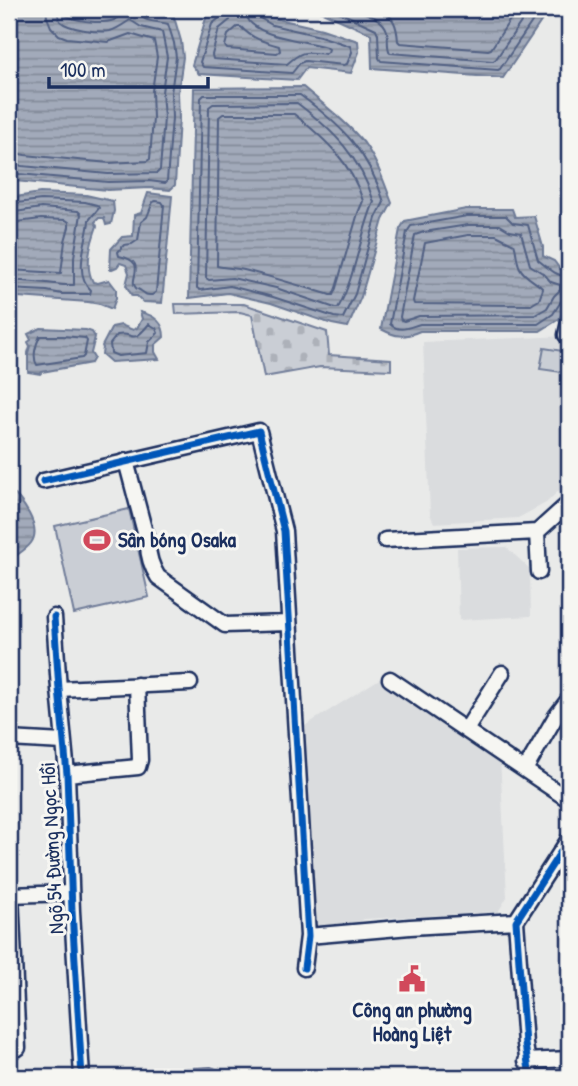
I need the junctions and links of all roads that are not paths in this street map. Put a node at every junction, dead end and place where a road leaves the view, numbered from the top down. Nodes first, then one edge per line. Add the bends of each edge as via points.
1 (126, 461) junction
2 (43, 481) dead end
3 (569, 503) edge
4 (537, 532) junction
5 (385, 540) dead end
6 (540, 572) dead end
7 (54, 617) dead end
8 (289, 623) junction
9 (502, 673) dead end
10 (390, 680) dead end
11 (190, 683) dead end
12 (137, 685) junction
13 (59, 689) junction
14 (569, 699) edge
15 (466, 730) junction
16 (9, 739) edge
17 (63, 742) junction
18 (525, 770) junction
19 (67, 774) junction
20 (569, 800) edge
21 (569, 839) edge
22 (564, 860) edge
23 (71, 893) junction
24 (10, 895) edge
25 (516, 921) junction
26 (309, 936) junction
27 (304, 968) dead end
28 (11, 973) edge
29 (18, 1048) dead end
30 (569, 1059) edge
31 (526, 1061) junction
32 (211, 1076) edge
33 (82, 1077) edge
34 (186, 1077) edge
35 (530, 1077) edge

1 - 2 street
1 - 8 street via 148,556 158,577 225,625
1 - 8 street via 259,431 284,531
3 - 4 street
4 - 5 street
4 - 6 street
7 - 13 street, Ngõ 54 Đường Ngọc Hồi
8 - 26 street
9 - 15 street
10 - 15 street
11 - 12 street
12 - 13 street
12 - 19 street via 138,767
13 - 17 street, Ngõ 54 Đường Ngọc Hồi
14 - 18 street
15 - 18 street
16 - 17 street
17 - 19 street, Ngõ 54 Đường Ngọc Hồi
18 - 20 street
19 - 23 street, Ngõ 54 Đường Ngọc Hồi
21 - 22 street
22 - 25 street
23 - 24 street
23 - 33 street, Ngõ 54 Đường Ngọc Hồi
24 - 28 street
25 - 26 street
25 - 31 street
26 - 27 street
28 - 29 street
30 - 31 street
31 - 35 street
32 - 34 street

